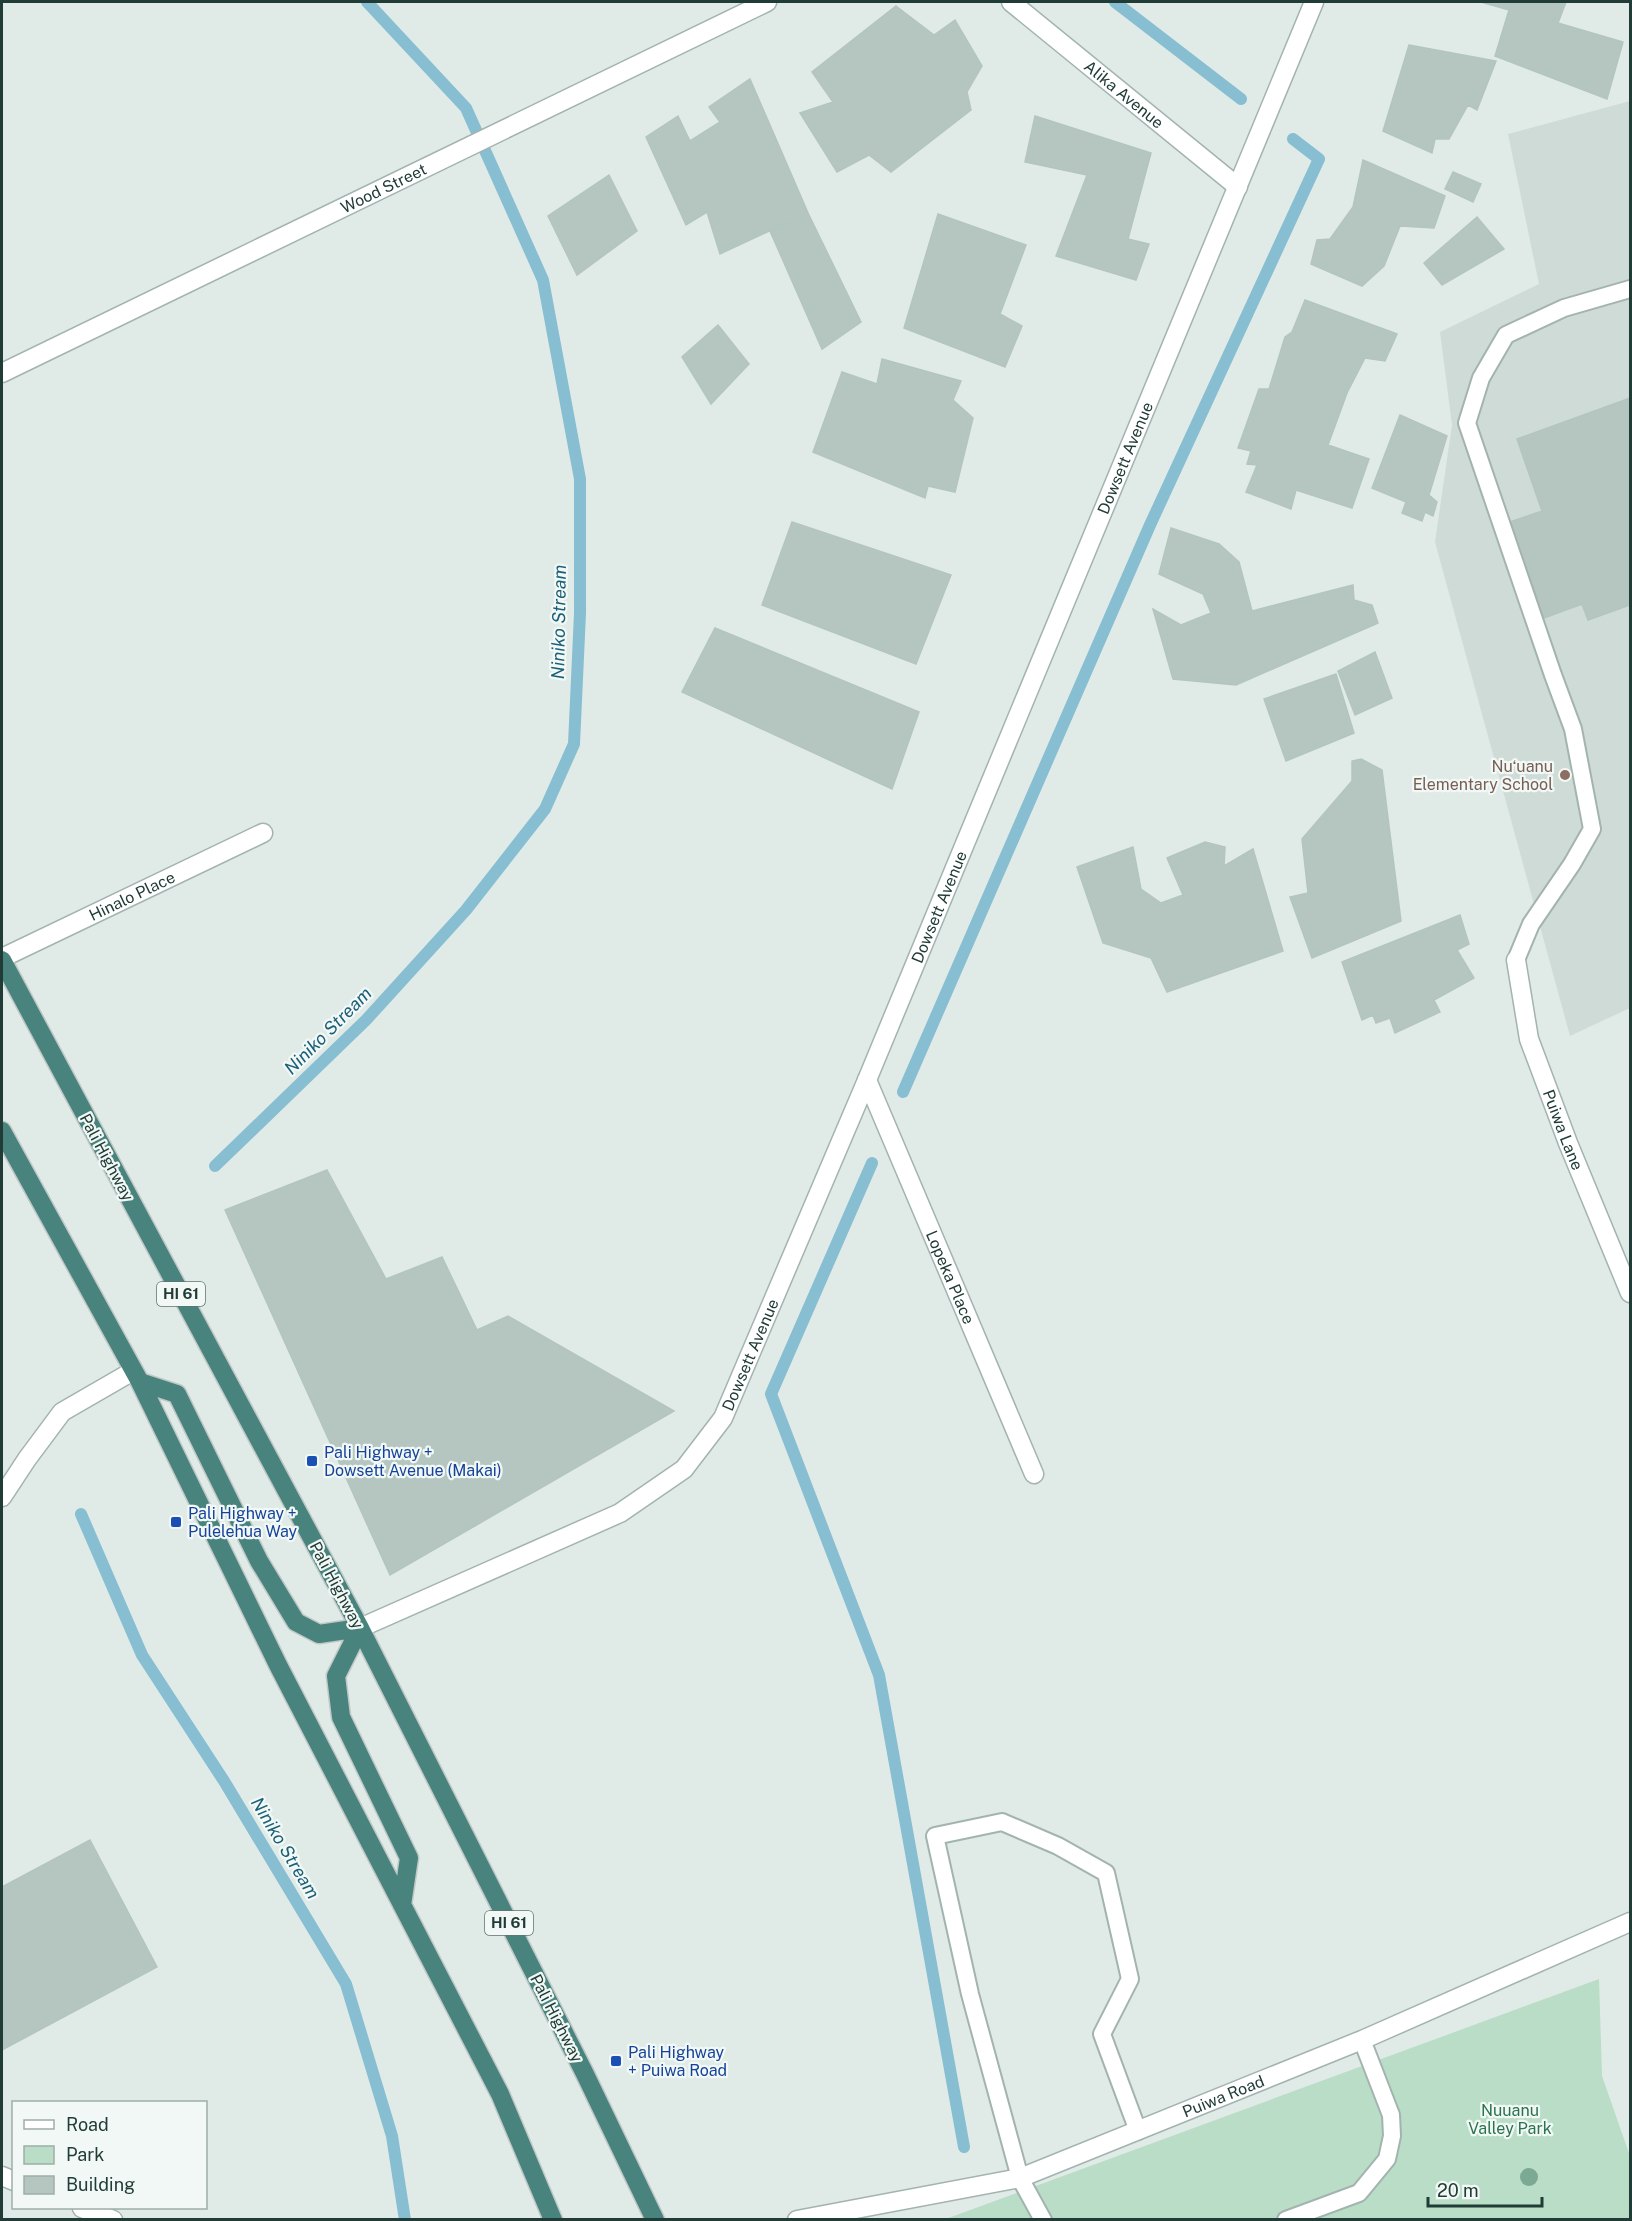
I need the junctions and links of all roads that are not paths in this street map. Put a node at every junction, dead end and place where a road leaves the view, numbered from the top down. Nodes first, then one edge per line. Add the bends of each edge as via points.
1 (767, 2) edge
2 (1011, 2) edge
3 (1314, 2) edge
4 (1238, 187) junction
5 (1630, 289) edge
6 (2, 373) edge
7 (263, 833) dead end
8 (2, 959) edge
9 (1516, 960) joint
10 (867, 1080) junction
11 (2, 1131) edge
12 (1630, 1293) edge
13 (137, 1376) junction
14 (1034, 1474) dead end
15 (2, 1497) edge
16 (360, 1628) junction
17 (402, 1905) junction
18 (1630, 1922) edge
19 (1362, 2040) junction
20 (1138, 2131) junction
21 (1020, 2178) junction
22 (85, 2209) edge
23 (113, 2220) edge
24 (553, 2220) edge
25 (655, 2220) edge
26 (797, 2220) edge
27 (1043, 2220) edge
28 (1286, 2220) edge

1 - 6 street, Wood Street
2 - 4 street, Alika Avenue
3 - 4 street, Dowsett Avenue
4 - 10 street, Dowsett Avenue
5 - 9 lane via 1564,308 1506,335 1481,378 1467,423 1573,729 1593,829 1531,924
7 - 8 street, Hinalo Place
8 - 16 highway, Pali Highway / HI 61
9 - 12 street, Puiwa Lane via 1529,1039
10 - 14 street, Lopeka Place
10 - 16 street, Dowsett Avenue via 723,1418 684,1468 620,1513
11 - 13 highway
13 - 15 street via 62,1412
13 - 16 highway via 177,1394 259,1561 296,1622 319,1634
13 - 17 highway via 278,1665
16 - 17 highway via 336,1676 341,1717 409,1858
16 - 25 highway, Pali Highway / HI 61
17 - 24 highway via 500,2094
18 - 19 street, Puiwa Road
19 - 20 street, Puiwa Road
19 - 28 lane via 1391,2115 1387,2159 1359,2193
20 - 21 street, Puiwa Road
20 - 21 lane via 1102,2034 1130,1979 1106,1873 1058,1846 1002,1822 935,1836 970,1994
21 - 26 street, Puiwa Road
21 - 27 lane
22 - 23 street

